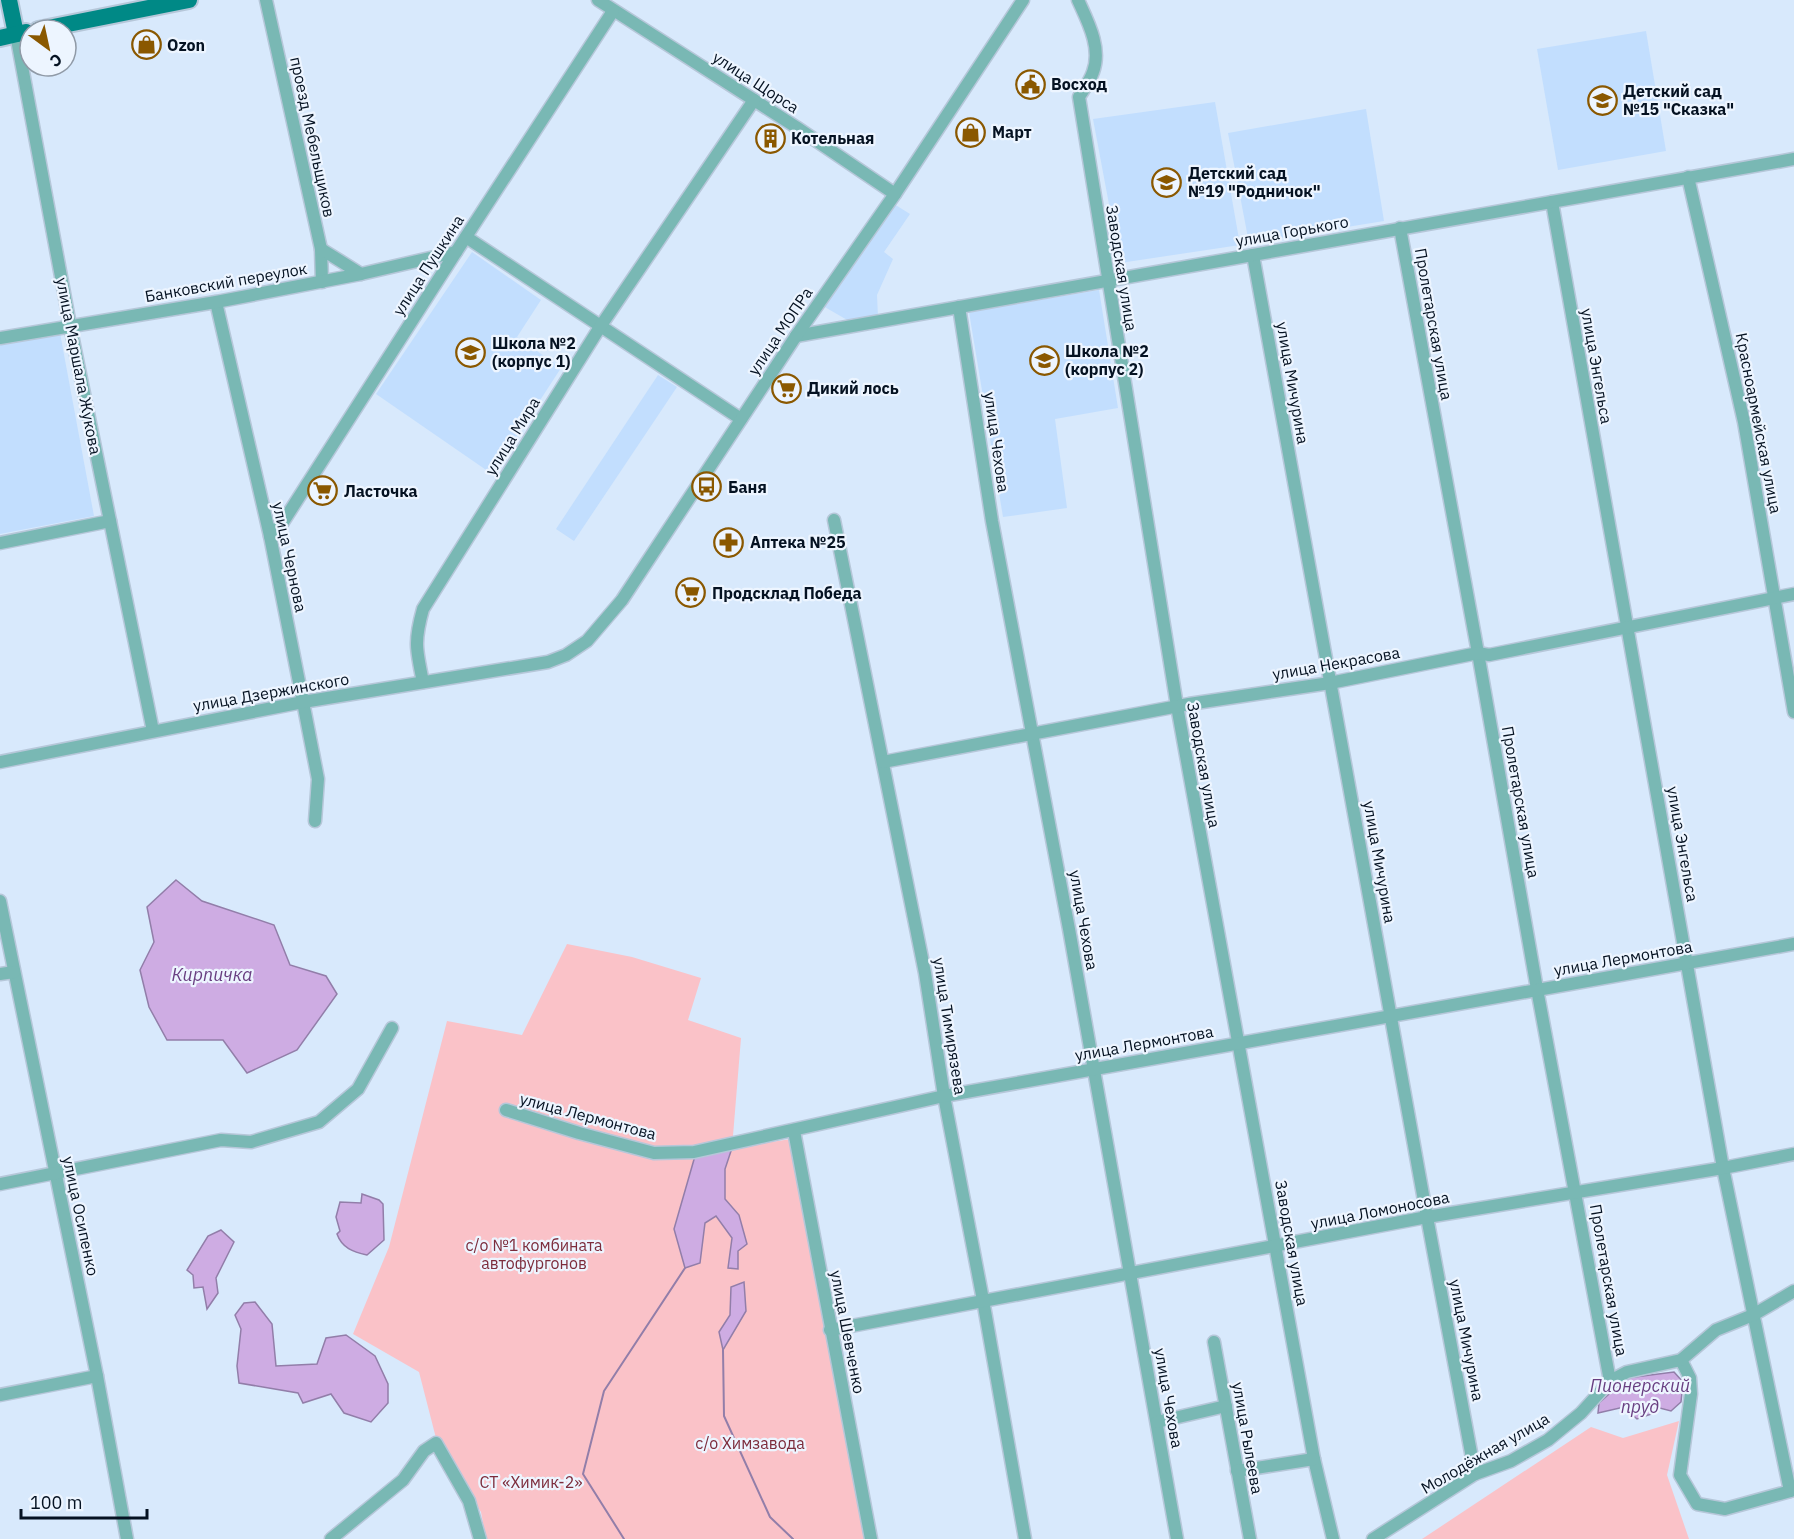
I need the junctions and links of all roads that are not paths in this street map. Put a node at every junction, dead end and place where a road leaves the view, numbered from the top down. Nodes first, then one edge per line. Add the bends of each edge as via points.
1 (9, 0) edge
2 (189, 0) edge
3 (266, 0) edge
4 (598, 0) edge
5 (1023, 0) edge
6 (1078, 0) edge
7 (613, 11) junction
8 (78, 22) edge
9 (15, 34) edge
10 (754, 100) junction
11 (1794, 159) edge
12 (1688, 177) junction
13 (895, 194) junction
14 (1552, 202) junction
15 (1400, 228) junction
16 (466, 237) junction
17 (321, 249) junction
18 (456, 252) junction
19 (1253, 255) junction
20 (361, 274) junction
21 (1107, 280) junction
22 (322, 282) junction
23 (216, 302) junction
24 (959, 307) junction
25 (70, 325) junction
26 (600, 327) junction
27 (796, 336) junction
28 (0, 338) edge
29 (741, 419) junction
30 (834, 520) dead end
31 (110, 521) junction
32 (270, 536) junction
33 (0, 543) edge
34 (1794, 594) edge
35 (1774, 599) junction
36 (1627, 627) junction
37 (1478, 653) junction
38 (548, 662) joint
39 (423, 682) junction
40 (1330, 683) junction
41 (303, 702) junction
42 (1177, 706) junction
43 (1794, 712) edge
44 (153, 731) junction
45 (1032, 734) junction
46 (0, 762) edge
47 (883, 762) junction
48 (315, 821) dead end
49 (0, 901) edge
50 (1794, 944) edge
51 (1688, 963) junction
52 (14, 972) junction
53 (0, 974) edge
54 (1537, 990) junction
55 (1391, 1017) junction
56 (392, 1028) dead end
57 (1239, 1044) junction
58 (1093, 1069) junction
59 (944, 1096) junction
60 (506, 1110) dead end
61 (794, 1131) junction
62 (1794, 1154) edge
63 (1724, 1168) junction
64 (55, 1174) junction
65 (0, 1184) edge
66 (1576, 1193) junction
67 (1427, 1217) junction
68 (1276, 1247) junction
69 (1130, 1274) junction
70 (1794, 1291) edge
71 (983, 1300) junction
72 (1753, 1315) junction
73 (830, 1330) junction
74 (1214, 1342) dead end
75 (1681, 1360) junction
76 (97, 1376) junction
77 (1610, 1381) junction
78 (0, 1395) edge
79 (1226, 1406) junction
80 (1157, 1422) junction
81 (1314, 1459) junction
82 (1237, 1471) junction
83 (1475, 1474) junction
84 (1792, 1491) edge
85 (127, 1539) edge
86 (331, 1539) edge
87 (480, 1539) edge
88 (871, 1539) edge
89 (1025, 1539) edge
90 (1177, 1539) edge
91 (1250, 1539) edge
92 (1333, 1539) edge
93 (1373, 1539) edge

1 - 9 main road, улица Маршала Жукова
2 - 8 main road
3 - 17 street, проезд Мебельщиков
4 - 7 street, улица Щорса
5 - 13 street, улица МОПРа
6 - 21 street, Заводская улица via 1097,56 1093,73 1079,97
7 - 10 street, улица Щорса
7 - 16 street, улица Пушкина
9 - 25 street, улица Маршала Жукова
10 - 13 street, улица Щорса
10 - 26 street, улица Мира
11 - 12 street, улица Горького
12 - 14 street, улица Горького
12 - 35 street, Красноармейская улица via 1744,422
13 - 27 street, улица МОПРа
14 - 15 street, улица Горького
14 - 36 street, улица Энгельса
15 - 19 street, улица Горького
15 - 37 street, Пролетарская улица
16 - 18 street, улица Пушкина
16 - 26 street
17 - 20 street
17 - 22 street, проезд Мебельщиков
18 - 20 street, Банковский переулок
18 - 32 street, улица Пушкина via 283,522
19 - 21 street, улица Горького
19 - 40 street, улица Мичурина
20 - 22 street, Банковский переулок
21 - 24 street, улица Горького
21 - 42 street, Заводская улица
22 - 23 street, Банковский переулок
23 - 25 street, Банковский переулок
23 - 32 street, улица Чернова
24 - 27 street, улица Горького
24 - 45 street, улица Чехова via 992,521
25 - 28 street, Банковский переулок
25 - 31 street, улица Маршала Жукова
26 - 29 street
26 - 39 street, улица Мира via 423,609 416,648
27 - 29 street, улица МОПРа
29 - 38 street, улица МОПРа via 622,600 587,641
30 - 47 street, улица Тимирязева
31 - 33 street
31 - 44 street, улица Маршала Жукова
32 - 41 street, улица Чернова
34 - 35 street, улица Некрасова
35 - 36 street, улица Некрасова
35 - 43 street, Красноармейская улица
36 - 37 street, улица Некрасова via 1489,655
36 - 51 street, улица Энгельса
37 - 40 street, улица Некрасова
37 - 54 street, Пролетарская улица
38 - 39 street, улица Дзержинского
39 - 41 street, улица Дзержинского
40 - 42 street, улица Некрасова
40 - 55 street, улица Мичурина
41 - 44 street, улица Дзержинского
41 - 48 street, улица Чернова via 318,779
42 - 45 street, улица Некрасова
42 - 57 street, Заводская улица
44 - 46 street, улица Дзержинского
45 - 47 street, улица Некрасова
45 - 58 street, улица Чехова
47 - 59 street, улица Тимирязева via 925,973
49 - 52 street, улица Осипенко
50 - 51 street, улица Лермонтова
51 - 54 street, улица Лермонтова
51 - 63 street, улица Энгельса
52 - 53 street
52 - 64 street, улица Осипенко
54 - 55 street, улица Лермонтова
54 - 66 street, Пролетарская улица
55 - 57 street, улица Лермонтова
55 - 67 street, улица Мичурина
56 - 64 street via 358,1089 319,1122 251,1142 221,1140
57 - 58 street, улица Лермонтова
57 - 68 street, Заводская улица
58 - 59 street, улица Лермонтова
58 - 69 street, улица Чехова
59 - 61 street, улица Лермонтова
59 - 71 street, улица Тимирязева
60 - 61 street, улица Лермонтова via 654,1153 694,1152
61 - 73 street, улица Шевченко
62 - 63 street, улица Ломоносова
63 - 66 street, улица Ломоносова
63 - 72 street, улица Энгельса
64 - 65 street
64 - 76 street, улица Осипенко
66 - 67 street, улица Ломоносова
66 - 77 street, Пролетарская улица
67 - 68 street, улица Ломоносова
67 - 83 street, улица Мичурина
68 - 69 street, улица Ломоносова
68 - 81 street, Заводская улица
69 - 71 street, улица Ломоносова
69 - 80 street, улица Чехова
70 - 72 street, Молодёжная улица
71 - 73 street, улица Ломоносова
71 - 89 street, улица Тимирязева
72 - 75 street, Молодёжная улица via 1716,1330
72 - 84 street, улица Энгельса
73 - 88 street, улица Шевченко
74 - 79 street, улица Рылеева
75 - 77 street, Молодёжная улица via 1627,1372
75 - 84 street via 1690,1378 1691,1394 1680,1476 1697,1504 1725,1509
76 - 78 street
76 - 85 street, улица Осипенко
77 - 83 street, Молодёжная улица via 1581,1413 1548,1440 1511,1461
79 - 80 street
79 - 82 street, улица Рылеева
80 - 90 street, улица Чехова
81 - 82 street
81 - 92 street, Заводская улица
82 - 91 street, улица Рылеева
83 - 93 street, Молодёжная улица
86 - 87 street via 403,1480 424,1451 436,1443 469,1501

